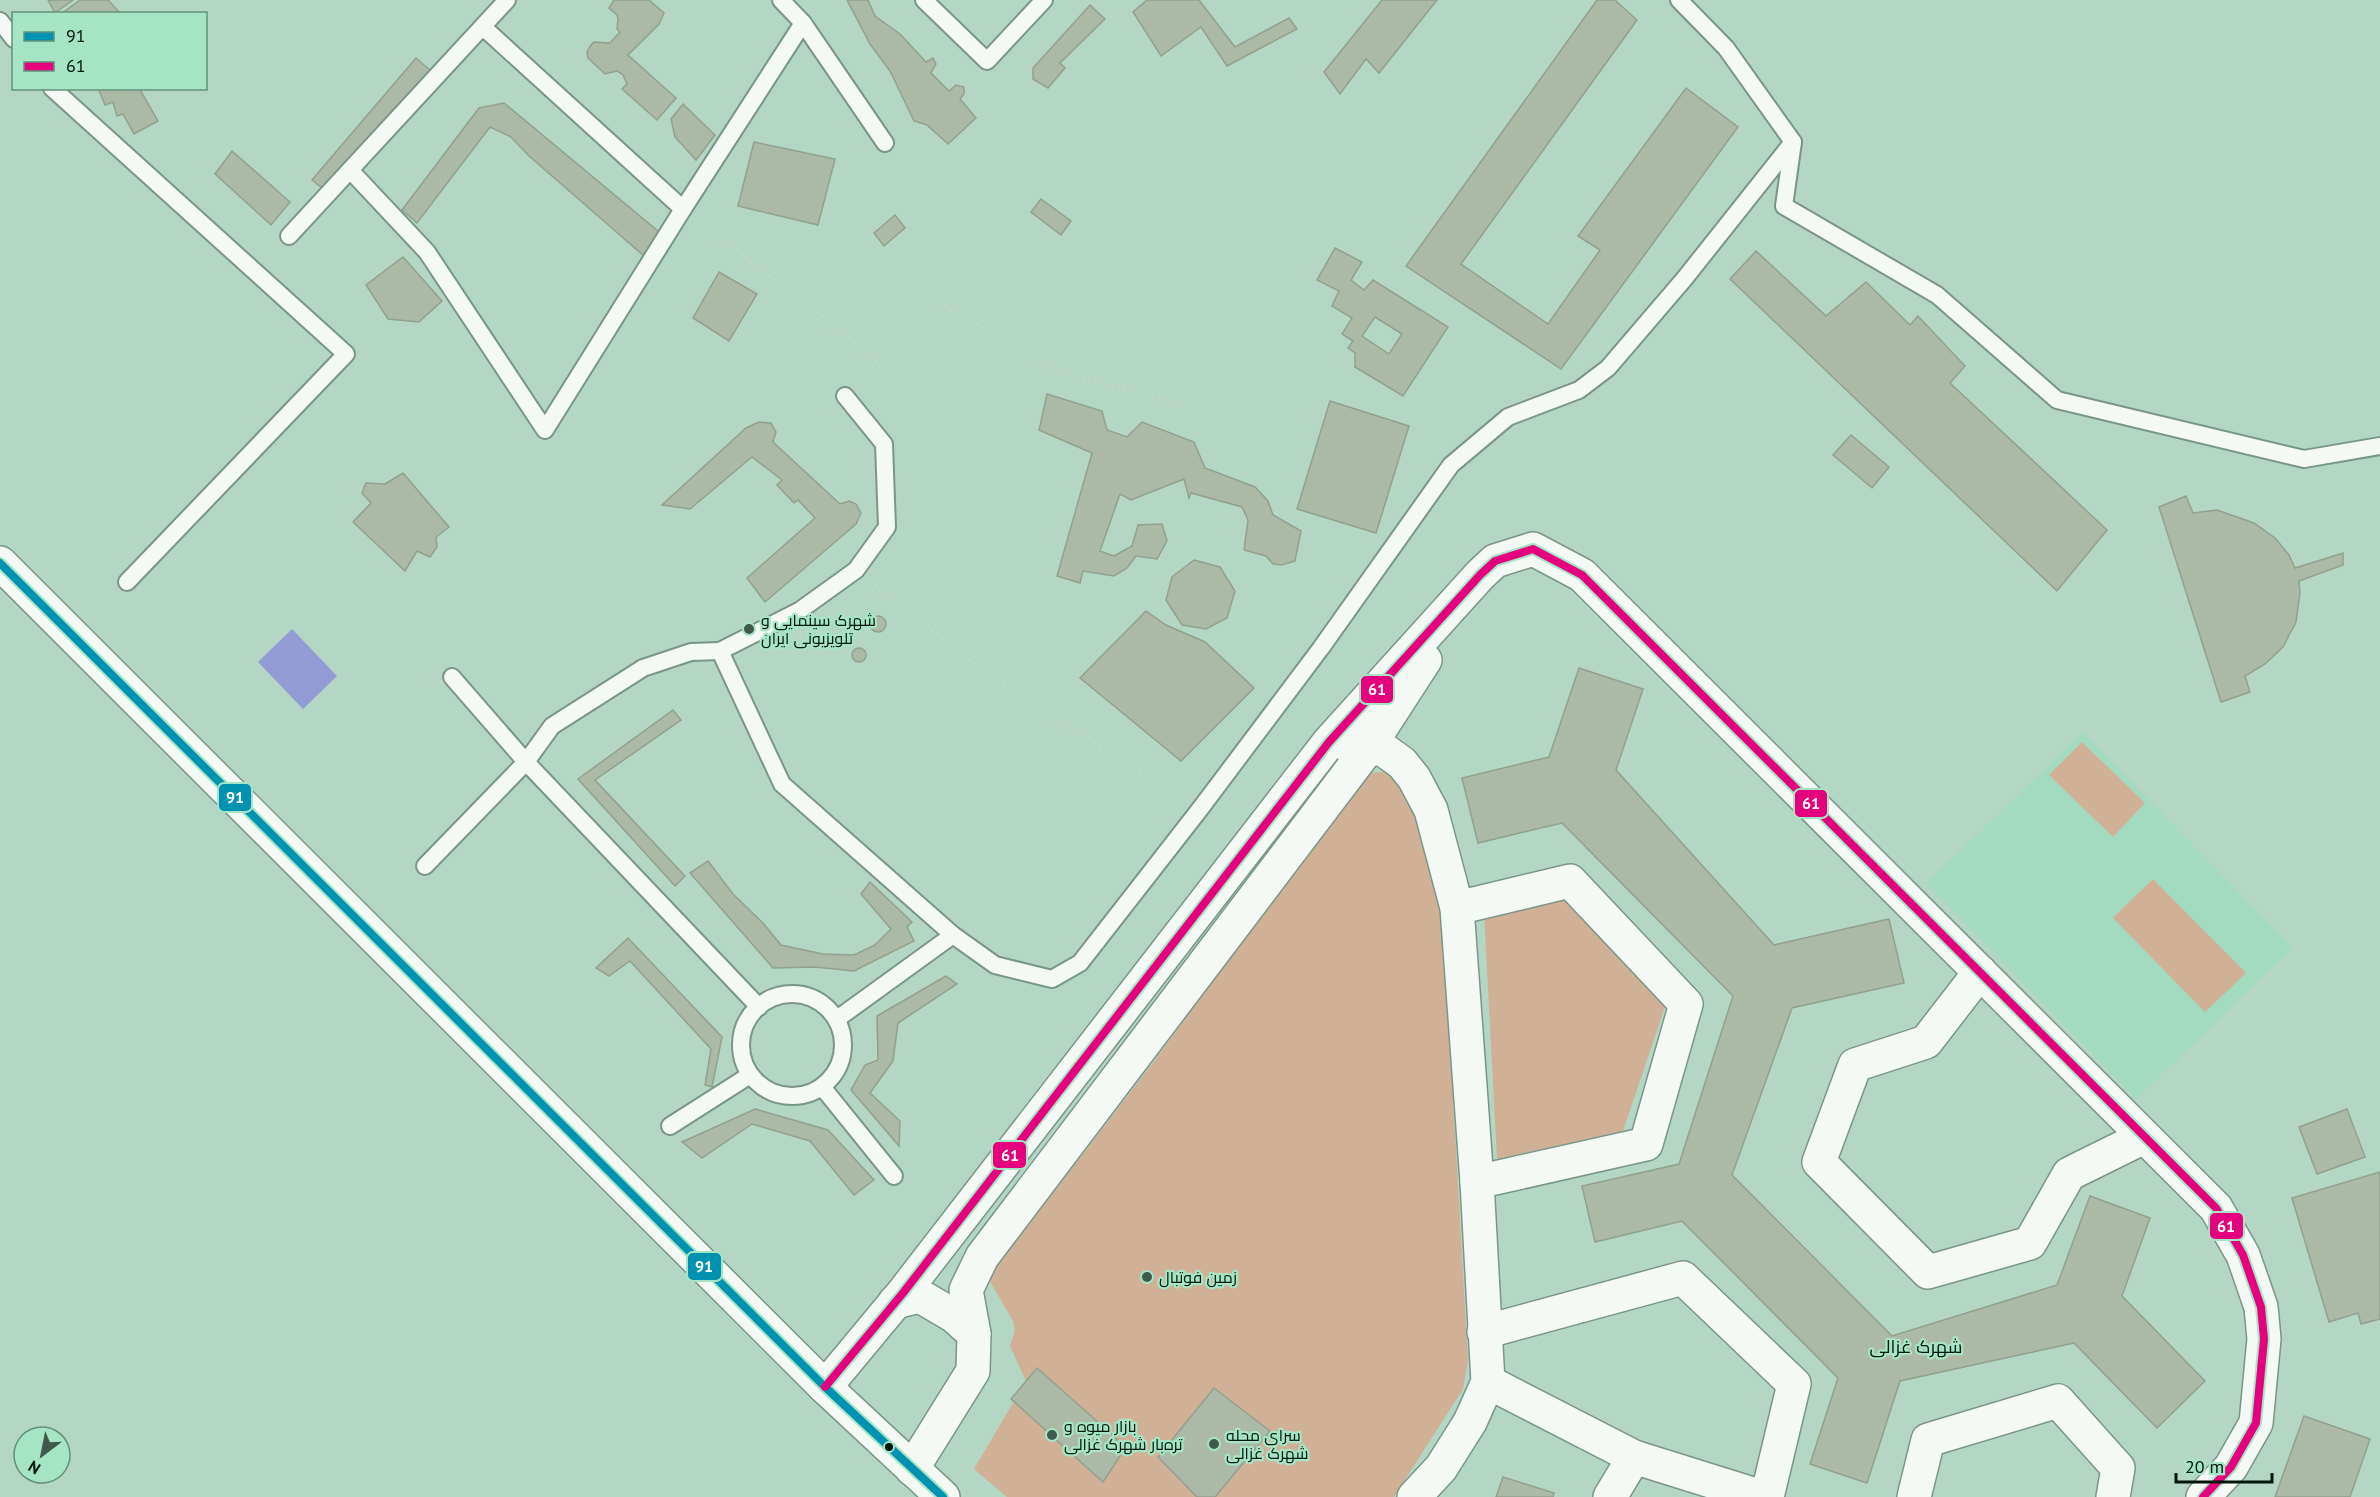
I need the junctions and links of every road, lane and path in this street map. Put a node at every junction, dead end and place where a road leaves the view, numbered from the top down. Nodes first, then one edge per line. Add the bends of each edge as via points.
1 (507, 0) edge
2 (781, 0) edge
3 (924, 0) edge
4 (1044, 0) edge
5 (1679, 0) edge
6 (0, 21) edge
7 (803, 23) junction
8 (483, 27) junction
9 (12, 36) edge
10 (54, 90) edge
11 (1793, 142) junction
12 (885, 143) dead end
13 (350, 170) junction
14 (683, 209) junction
15 (289, 236) dead end
16 (845, 396) dead end
17 (1196, 413) dead end
18 (2380, 446) edge
19 (0, 563) edge
20 (856, 570) junction
21 (1480, 575) junction
22 (127, 582) dead end
23 (720, 651) junction
24 (452, 677) dead end
25 (1329, 742) junction
26 (1368, 748) junction
27 (526, 762) junction
28 (1200, 809) junction
29 (425, 866) dead end
30 (1456, 908) junction
31 (953, 935) junction
32 (1980, 972) junction
33 (759, 1007) junction
34 (837, 1019) junction
35 (750, 1075) junction
36 (823, 1088) junction
37 (670, 1126) dead end
38 (1024, 1136) junction
39 (2144, 1137) junction
40 (1058, 1156) junction
41 (894, 1176) dead end
42 (1477, 1182) junction
43 (895, 1302) junction
44 (1484, 1332) junction
45 (974, 1334) junction
46 (1488, 1382) junction
47 (825, 1387) junction
48 (1634, 1457) junction
49 (912, 1469) junction
50 (943, 1497) edge
51 (1414, 1497) edge
52 (1610, 1497) edge
53 (1762, 1497) edge
54 (1767, 1497) edge
55 (1914, 1497) edge
56 (2113, 1497) edge
57 (2203, 1497) edge

1 - 8 lane
2 - 7 lane
3 - 4 lane via 987,61
5 - 11 lane via 1726,48
6 - 9 lane
7 - 12 lane
7 - 14 lane
8 - 13 lane
8 - 14 lane
10 - 22 lane via 346,354
11 - 18 lane via 1784,206 1937,295 2057,400 2304,459
11 - 28 lane via 1608,368 1579,390 1508,417 1451,465
13 - 14 lane via 427,252 545,430
13 - 15 lane
14 - 17 path via 877,359 934,301 1071,375 1162,399
16 - 20 lane via 884,444 887,527
19 - 47 street
20 - 23 lane via 799,611
20 - 28 path via 994,678
21 - 25 street
21 - 26 street
21 - 32 street via 1495,561 1533,549 1582,575
23 - 27 lane via 691,652 643,668 552,726
23 - 31 lane via 782,784
24 - 27 lane
25 - 26 street
25 - 38 street
26 - 30 street via 1384,750 1414,778 1431,810
26 - 40 street
27 - 29 lane
27 - 33 lane
28 - 31 lane via 1080,963 1052,979 995,965
30 - 42 street
30 - 42 street via 1570,881 1686,1004 1646,1144
31 - 34 lane
32 - 39 street
32 - 39 street via 1926,1042 1855,1065 1820,1162 1920,1264 1928,1272 2030,1243 2069,1174
33 - 34 lane via 780,995 798,994 816,999
33 - 35 lane via 743,1028 743,1061
34 - 36 lane via 844,1042 842,1060 835,1076
35 - 36 lane via 776,1095 808,1095
35 - 37 lane
36 - 41 lane
38 - 40 street
38 - 43 street
39 - 57 street via 2216,1208 2244,1255 2261,1307 2264,1339 2256,1423 2231,1467
40 - 45 street via 982,1257 966,1290
42 - 44 street
43 - 45 street via 920,1296 954,1316
43 - 47 street
44 - 46 street
44 - 54 street via 1683,1278 1794,1384
45 - 49 street via 973,1371
46 - 48 street
46 - 51 street via 1470,1422 1441,1468
47 - 49 street
48 - 52 street
48 - 53 street
49 - 50 street
55 - 56 street via 1928,1440 2058,1401 2118,1468

